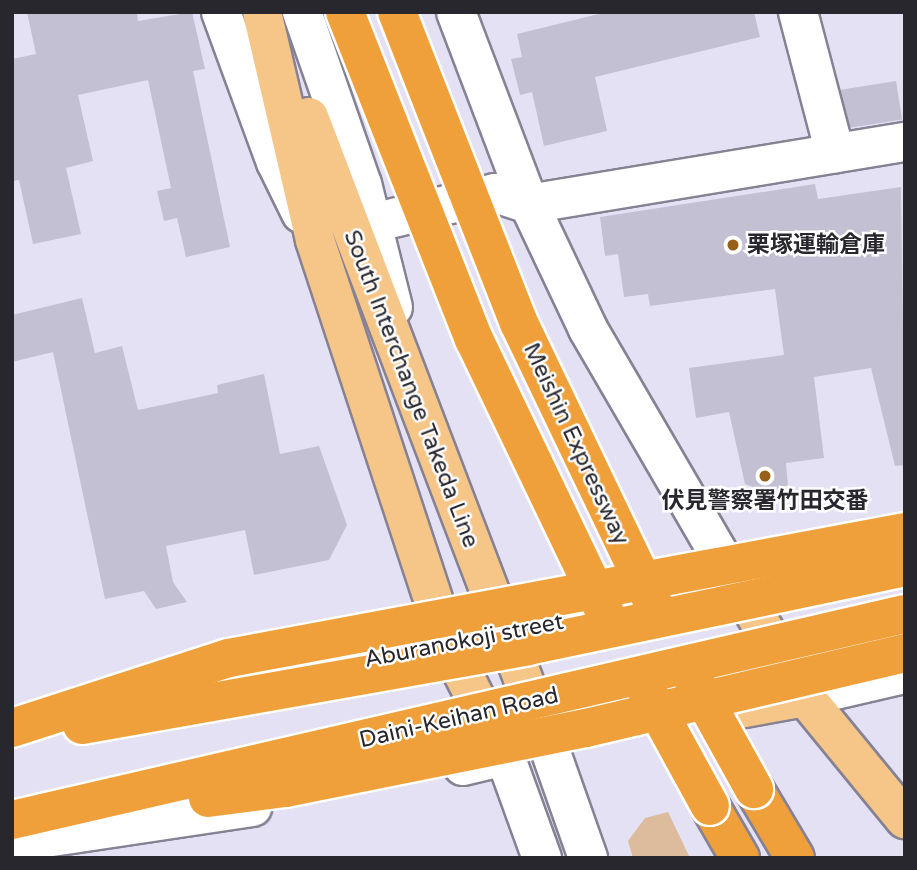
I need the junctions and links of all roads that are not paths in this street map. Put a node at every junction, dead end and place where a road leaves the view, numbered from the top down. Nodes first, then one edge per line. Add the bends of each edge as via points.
1 (221, 12) edge
2 (302, 12) edge
3 (345, 12) edge
4 (397, 12) edge
5 (456, 12) edge
6 (798, 12) edge
7 (265, 23) edge
8 (905, 142) edge
9 (835, 153) junction
10 (528, 204) junction
11 (373, 223) junction
12 (315, 240) junction
13 (393, 335) junction
14 (905, 513) edge
15 (905, 532) edge
16 (905, 567) edge
17 (728, 570) junction
18 (905, 614) edge
19 (507, 633) junction
20 (449, 644) junction
21 (905, 653) edge
22 (905, 674) edge
23 (805, 697) junction
24 (12, 727) edge
25 (12, 737) edge
26 (549, 747) junction
27 (505, 757) junction
28 (905, 819) edge
29 (12, 822) edge
30 (12, 843) edge
31 (542, 858) edge
32 (588, 858) edge
33 (740, 858) edge
34 (795, 858) edge

1 - 12 street via 276,162
2 - 11 street
3 - 33 highway, Meishin Expressway, bridge via 480,352 622,647
4 - 34 highway, Meishin Expressway, bridge via 524,335 661,620
5 - 10 street
6 - 9 street
7 - 12 main road, South Interchange Takeda Line
7 - 13 main road, South Interchange Takeda Line via 301,92 347,225
8 - 9 street
9 - 10 street
10 - 11 street via 495,193
10 - 17 street via 588,329
11 - 13 street via 388,277
12 - 20 main road, South Interchange Takeda Line
13 - 19 main road, South Interchange Takeda Line
14 - 17 street, Aburanokoji street
15 - 24 highway, bridge via 229,657
16 - 25 highway, bridge via 528,646
17 - 19 main road, Aburanokoji street via 566,622
17 - 23 main road
18 - 29 highway, Daini-Keihan Road, bridge
19 - 20 main road, Aburanokoji street
19 - 26 main road, South Interchange Takeda Line
20 - 24 street, Aburanokoji street
20 - 27 main road, South Interchange Takeda Line
21 - 29 highway, bridge via 586,728 298,786
22 - 23 street
23 - 26 main road
23 - 28 main road
26 - 27 main road
26 - 32 street
27 - 30 street via 331,795
27 - 31 street

